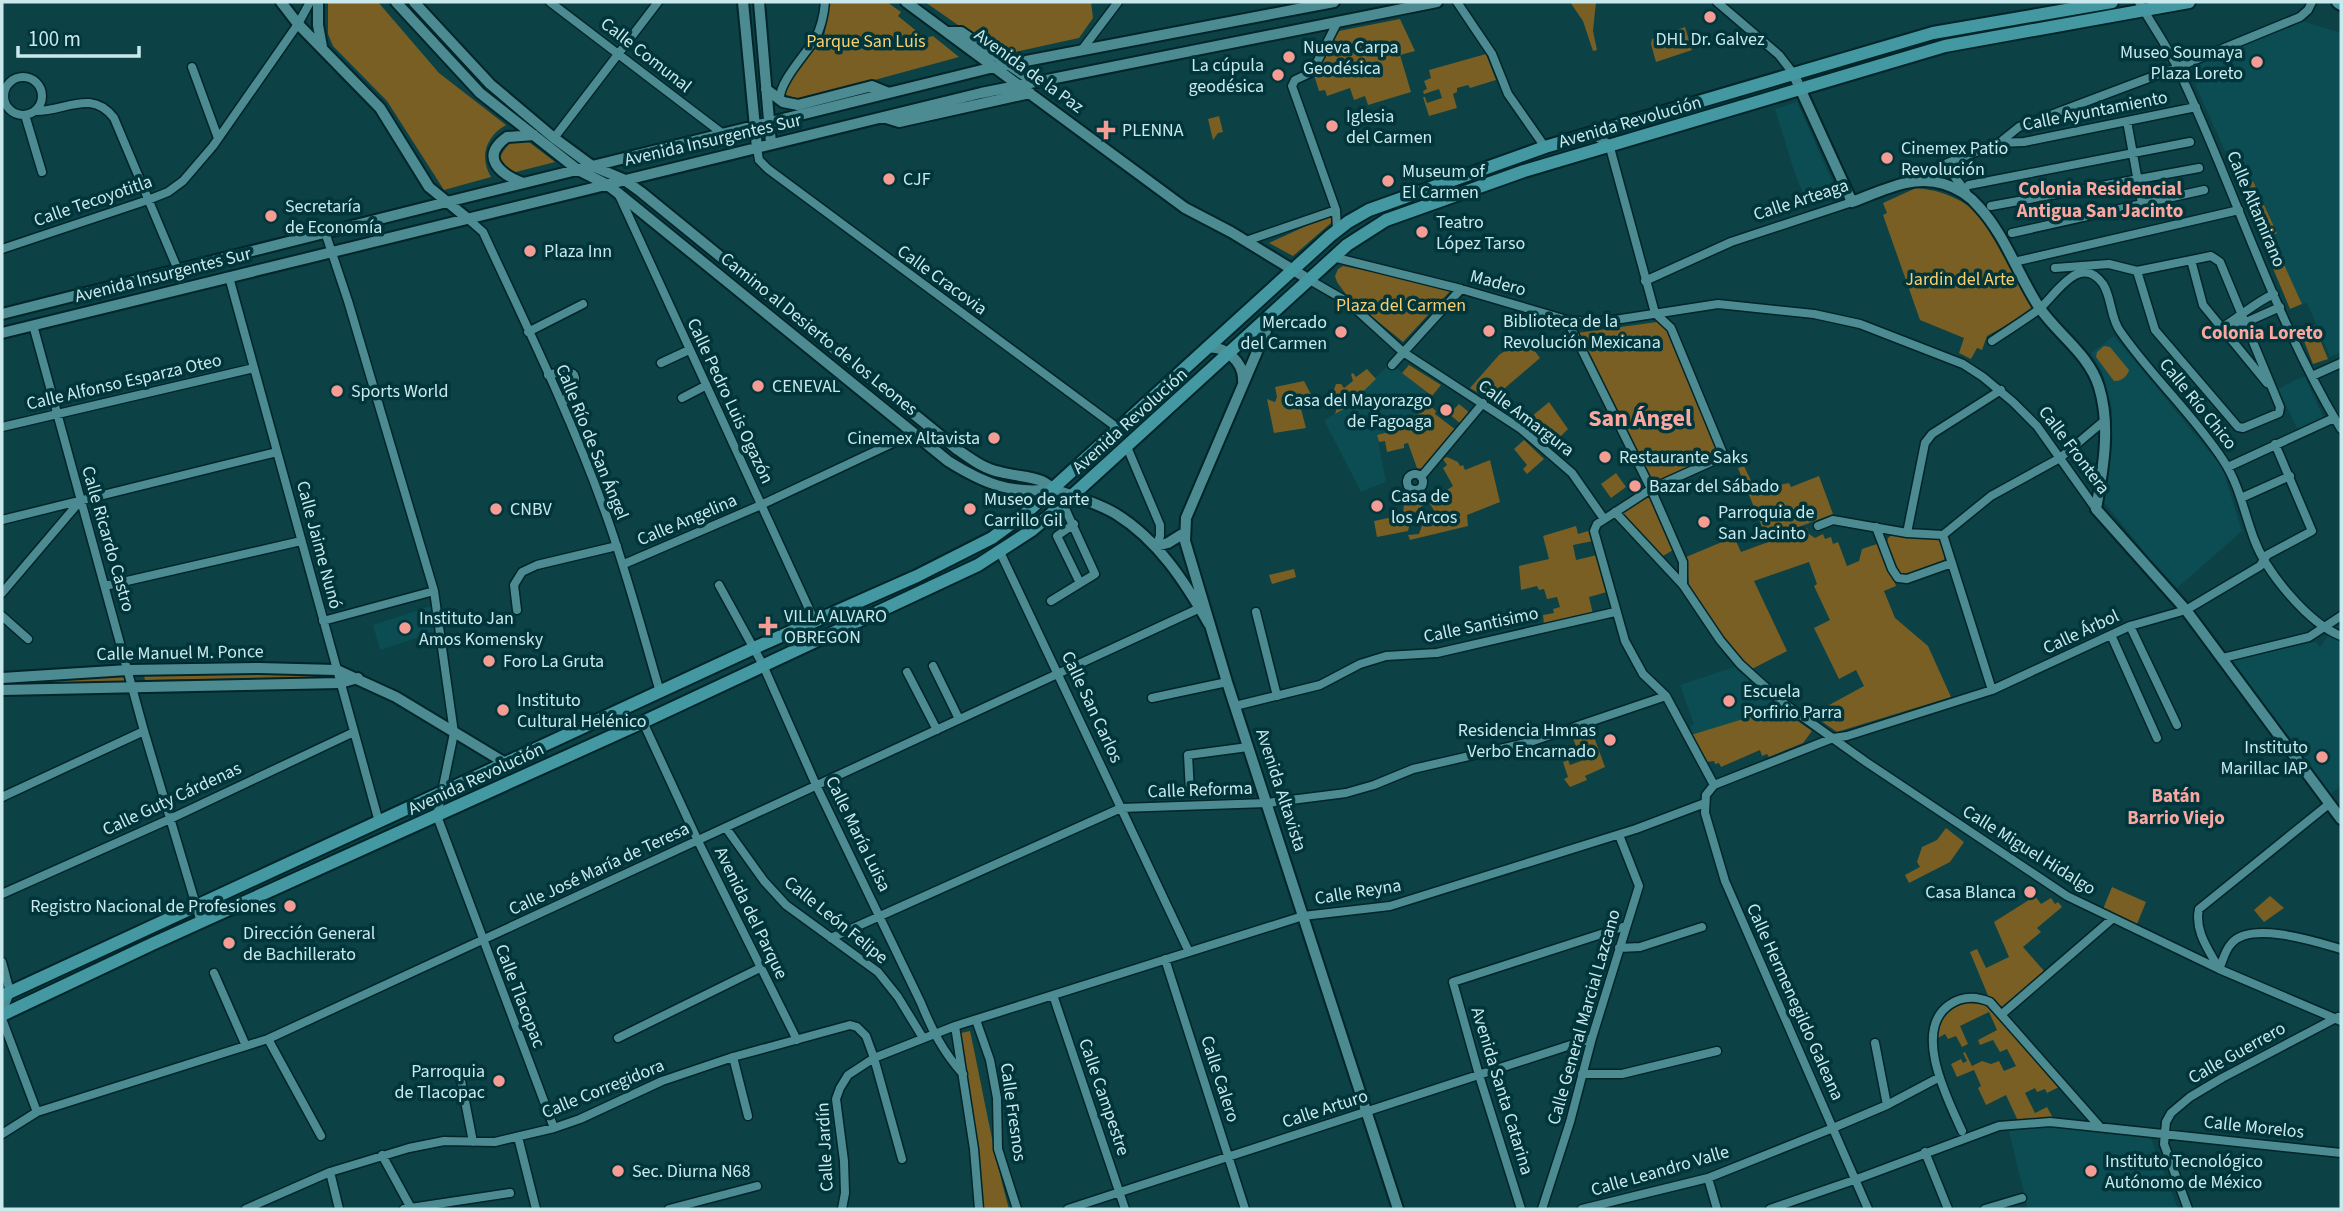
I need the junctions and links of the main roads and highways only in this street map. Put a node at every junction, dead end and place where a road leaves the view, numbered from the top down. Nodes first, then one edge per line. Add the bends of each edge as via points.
1 (281, 2) edge
2 (318, 2) edge
3 (396, 2) edge
4 (414, 2) edge
5 (743, 2) edge
6 (760, 2) edge
7 (906, 2) edge
8 (1334, 2) edge
9 (1437, 2) edge
10 (2112, 2) edge
11 (2189, 2) edge
12 (2141, 5) edge
13 (1293, 6) edge
14 (947, 32) junction
15 (322, 47) junction
16 (1009, 64) junction
17 (994, 67) junction
18 (1793, 73) junction
19 (964, 74) junction
20 (1018, 85) junction
21 (1032, 88) junction
22 (766, 89) junction
23 (1801, 89) junction
24 (889, 93) junction
25 (981, 93) junction
26 (973, 106) junction
27 (882, 117) junction
28 (769, 123) junction
29 (755, 127) junction
30 (534, 135) junction
31 (771, 144) junction
32 (757, 148) junction
33 (592, 166) junction
34 (578, 170) junction
35 (623, 179) junction
36 (523, 183) junction
37 (606, 184) junction
38 (640, 192) junction
39 (447, 202) junction
40 (631, 204) junction
41 (467, 218) junction
42 (1293, 269) junction
43 (1308, 279) junction
44 (748, 281) junction
45 (740, 292) junction
46 (775, 302) junction
47 (1274, 312) junction
48 (766, 313) junction
49 (2, 314) edge
50 (2, 333) edge
51 (1206, 348) junction
52 (1229, 354) junction
53 (1243, 384) junction
54 (903, 404) junction
55 (894, 418) junction
56 (1053, 489) junction
57 (1074, 495) junction
58 (2096, 509) joint
59 (1184, 533) junction
60 (1156, 546) junction
61 (1209, 624) junction
62 (2, 678) edge
63 (358, 678) junction
64 (2, 690) edge
65 (566, 736) junction
66 (574, 753) junction
67 (507, 764) junction
68 (2341, 819) edge
69 (6, 994) edge
70 (2, 1016) edge
71 (1398, 1209) edge

1 - 15 main road
2 - 15 main road
3 - 30 main road, Camino al Desierto de los Leones via 480,93
4 - 33 main road, Camino al Desierto de los Leones via 490,84
5 - 29 main road
6 - 22 main road
7 - 14 main road, Avenida de la Paz
8 - 13 main road, Avenida Insurgentes Sur
9 - 21 main road
10 - 18 main road, Avenida Revolución via 1933,33
11 - 12 main road, Avenida Revolución
12 - 23 main road, Avenida Revolución via 2108,18 1945,46
13 - 16 main road, Avenida Insurgentes Sur
14 - 16 main road via 961,32
14 - 17 main road, Avenida de la Paz
15 - 39 main road via 380,108 429,187
16 - 17 main road, Avenida Insurgentes Sur
16 - 21 main road
17 - 19 main road, Avenida Insurgentes Sur
17 - 20 main road, Avenida de la Paz
18 - 23 main road
18 - 42 main road, Avenida Revolución via 1545,147 1380,205 1337,230
19 - 24 main road, Avenida Insurgentes Sur
19 - 25 main road via 975,81
20 - 21 main road, Avenida de la Paz
20 - 25 main road, Avenida Insurgentes Sur
21 - 26 main road
21 - 42 main road, Avenida de la Paz via 1185,208
22 - 24 main road via 790,104 872,86
22 - 28 main road
23 - 43 main road, Avenida Revolución via 1609,144 1386,220
23 - 58 main road, Calle Arteaga via 1852,202 1912,180 1941,183 1970,197 1987,217 2040,309 2087,363 2098,385 2104,421
24 - 28 main road, Avenida Insurgentes Sur
25 - 26 main road
25 - 27 main road, Avenida Insurgentes Sur
26 - 27 main road via 899,122
27 - 31 main road, Avenida Insurgentes Sur
28 - 29 main road, Avenida Insurgentes Sur
28 - 31 main road
29 - 32 main road
29 - 33 main road, Avenida Insurgentes Sur
30 - 34 main road, Camino al Desierto de los Leones
30 - 36 main road via 507,137 494,153 499,170
31 - 32 main road, Avenida Insurgentes Sur
32 - 35 main road, Avenida Insurgentes Sur
33 - 34 main road, Avenida Insurgentes Sur
33 - 35 main road, Camino al Desierto de los Leones
34 - 36 main road, Avenida Insurgentes Sur
34 - 37 main road, Camino al Desierto de los Leones
35 - 37 main road, Avenida Insurgentes Sur
35 - 38 main road, Camino al Desierto de los Leones
36 - 39 main road, Avenida Insurgentes Sur
37 - 40 main road, Camino al Desierto de los Leones
37 - 41 main road, Avenida Insurgentes Sur
38 - 40 main road
38 - 44 main road, Camino al Desierto de los Leones
39 - 41 main road
39 - 49 main road, Avenida Insurgentes Sur
40 - 45 main road, Camino al Desierto de los Leones
41 - 50 main road, Avenida Insurgentes Sur
42 - 43 main road, Avenida de la Paz
42 - 51 main road, Avenida Revolución
43 - 47 main road, Avenida Revolución
44 - 45 main road
44 - 46 main road, Camino al Desierto de los Leones
45 - 48 main road, Camino al Desierto de los Leones
46 - 48 main road
46 - 54 main road, Camino al Desierto de los Leones
47 - 52 main road, Avenida Revolución
47 - 53 main road, Avenida Altavista
48 - 55 main road, Camino al Desierto de los Leones
51 - 52 main road
51 - 56 main road, Avenida Revolución
52 - 53 main road via 1241,368
52 - 57 main road, Avenida Revolución
53 - 59 main road, Avenida Altavista via 1186,518
54 - 55 main road
54 - 56 main road, Camino al Desierto de los Leones via 977,463
55 - 56 main road, Camino al Desierto de los Leones via 948,461 990,483 1028,492
56 - 57 main road, Camino al Desierto de los Leones
56 - 65 main road, Avenida Revolución via 1012,525 970,551
57 - 60 main road, Camino al Desierto de los Leones via 1115,514
57 - 66 main road, Avenida Revolución via 1000,552
58 - 68 main road, Calle Frontera via 2186,610
59 - 60 main road
59 - 61 main road, Avenida Altavista
60 - 61 main road, Camino al Desierto de los Leones
61 - 71 main road, Avenida Altavista
62 - 63 main road, Calle Manuel M. Ponce via 259,668 337,670
63 - 64 main road, Calle Manuel M. Ponce
63 - 67 main road, Calle Manuel M. Ponce
65 - 66 main road
65 - 67 main road, Avenida Revolución
66 - 70 main road, Avenida Revolución
67 - 69 main road, Avenida Revolución

